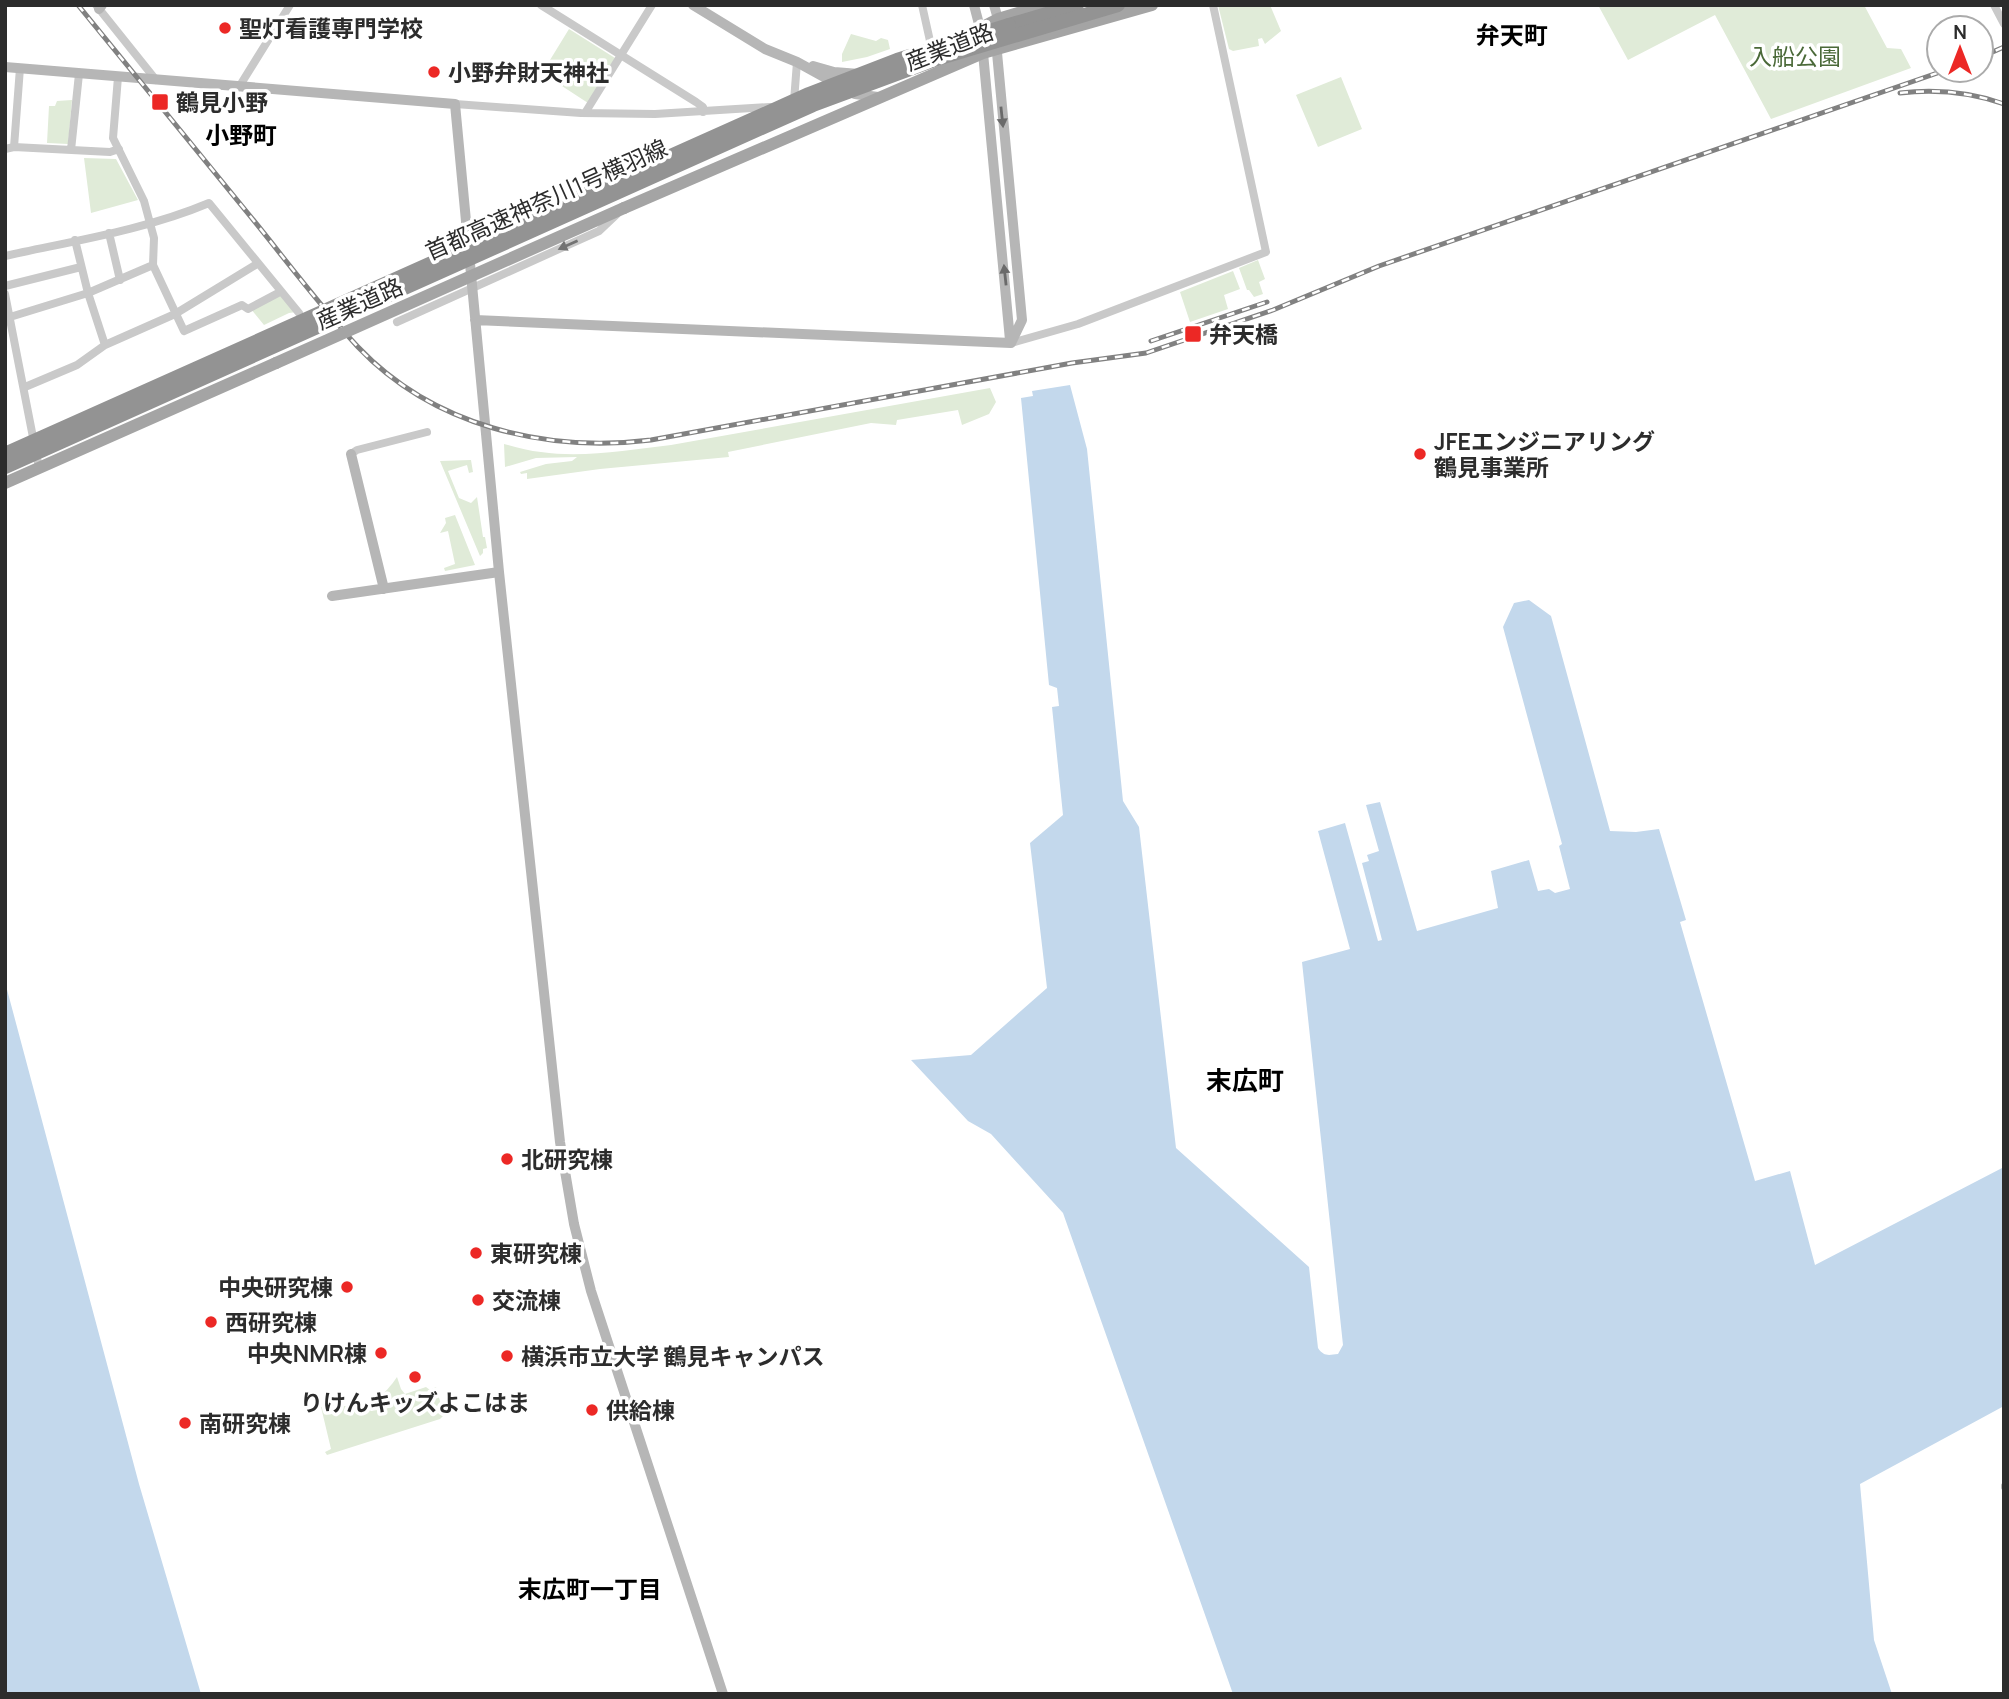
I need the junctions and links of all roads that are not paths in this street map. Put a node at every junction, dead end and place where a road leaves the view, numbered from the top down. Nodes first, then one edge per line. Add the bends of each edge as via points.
1 (290, 5) edge
2 (541, 5) edge
3 (652, 5) edge
4 (693, 5) edge
5 (922, 5) edge
6 (974, 5) edge
7 (995, 5) edge
8 (1045, 5) edge
9 (1077, 5) edge
10 (1118, 5) edge
11 (1152, 5) edge
12 (1213, 5) edge
13 (1994, 5) edge
14 (99, 6) edge
15 (998, 19) junction
16 (2004, 24) edge
17 (980, 28) junction
18 (989, 51) junction
19 (933, 53) junction
20 (620, 55) junction
21 (797, 62) junction
22 (5, 67) edge
23 (20, 68) junction
24 (898, 71) junction
25 (79, 74) junction
26 (118, 77) junction
27 (156, 80) junction
28 (239, 87) junction
29 (855, 94) junction
30 (878, 97) junction
31 (455, 104) junction
32 (794, 105) junction
33 (585, 113) junction
34 (703, 113) junction
35 (806, 128) junction
36 (792, 134) junction
37 (9, 148) edge
38 (119, 149) junction
39 (71, 150) junction
40 (624, 208) junction
41 (149, 222) junction
42 (109, 233) junction
43 (75, 240) junction
44 (5, 256) edge
45 (257, 264) junction
46 (153, 265) junction
47 (81, 267) junction
48 (120, 280) junction
49 (5, 286) edge
50 (472, 289) junction
51 (280, 292) junction
52 (88, 293) junction
53 (6, 296) edge
54 (299, 313) dead end
55 (175, 314) junction
56 (10, 317) junction
57 (475, 320) junction
58 (397, 322) dead end
59 (1011, 343) junction
60 (105, 345) junction
61 (24, 387) junction
62 (427, 432) dead end
63 (5, 454) edge
64 (351, 454) joint
65 (5, 467) edge
66 (39, 468) junction
67 (5, 483) edge
68 (499, 572) junction
69 (384, 589) junction
70 (332, 596) dead end
71 (723, 1694) edge

1 - 28 street
2 - 20 street
3 - 20 street
4 - 21 street via 765,49
5 - 19 street
6 - 17 street
7 - 15 street
8 - 15 main road, 産業道路
9 - 63 highway, 首都高速神奈川1号横羽線, bridge via 897,60 809,94
10 - 65 highway, 首都高速神奈川1号横羽線, bridge via 940,58 813,105
11 - 18 main road, 産業道路
12 - 59 street via 1266,252 1078,324
13 - 16 street
14 - 27 street
15 - 17 main road, 産業道路
15 - 18 street
17 - 18 street
17 - 19 main road, 産業道路
18 - 30 main road, 産業道路
18 - 59 street
19 - 24 main road, 産業道路
20 - 33 street
20 - 34 street via 696,102
21 - 24 street via 834,72 868,75
21 - 29 street
21 - 32 street
22 - 23 street
23 - 25 street
23 - 37 street
24 - 29 main road, 産業道路
25 - 26 street
25 - 39 street
26 - 27 street
26 - 38 street via 113,138
27 - 28 street
28 - 31 street
29 - 30 street
29 - 35 main road, 産業道路
30 - 35 main road, 産業道路
31 - 33 street
31 - 50 street
32 - 34 street
32 - 36 street
33 - 34 street
35 - 36 main road, 産業道路
36 - 40 main road, 産業道路
37 - 39 street
38 - 39 street
38 - 41 street
40 -> 50 street via 599,231
40 - 66 main road, 産業道路, bridge
41 - 42 street
41 - 45 street via 209,203
41 - 46 street
42 - 43 street
42 - 48 street
43 - 44 street
43 - 47 street
45 - 51 street
45 - 55 street
46 - 48 street
46 - 55 street
47 - 49 street
47 - 52 street
48 - 52 street
50 - 57 street
50 - 58 street
51 - 54 street
51 - 55 street via 248,309 242,305 184,331
52 - 56 street
52 - 60 street
53 - 56 street
55 - 60 street
56 - 61 street
57 - 59 street
57 - 68 street
60 - 61 street via 77,365
61 - 66 street
62 - 64 street
64 - 69 street
66 - 67 main road, 産業道路
68 - 69 street
68 - 71 street via 560,1142 574,1224 591,1291
69 - 70 street

